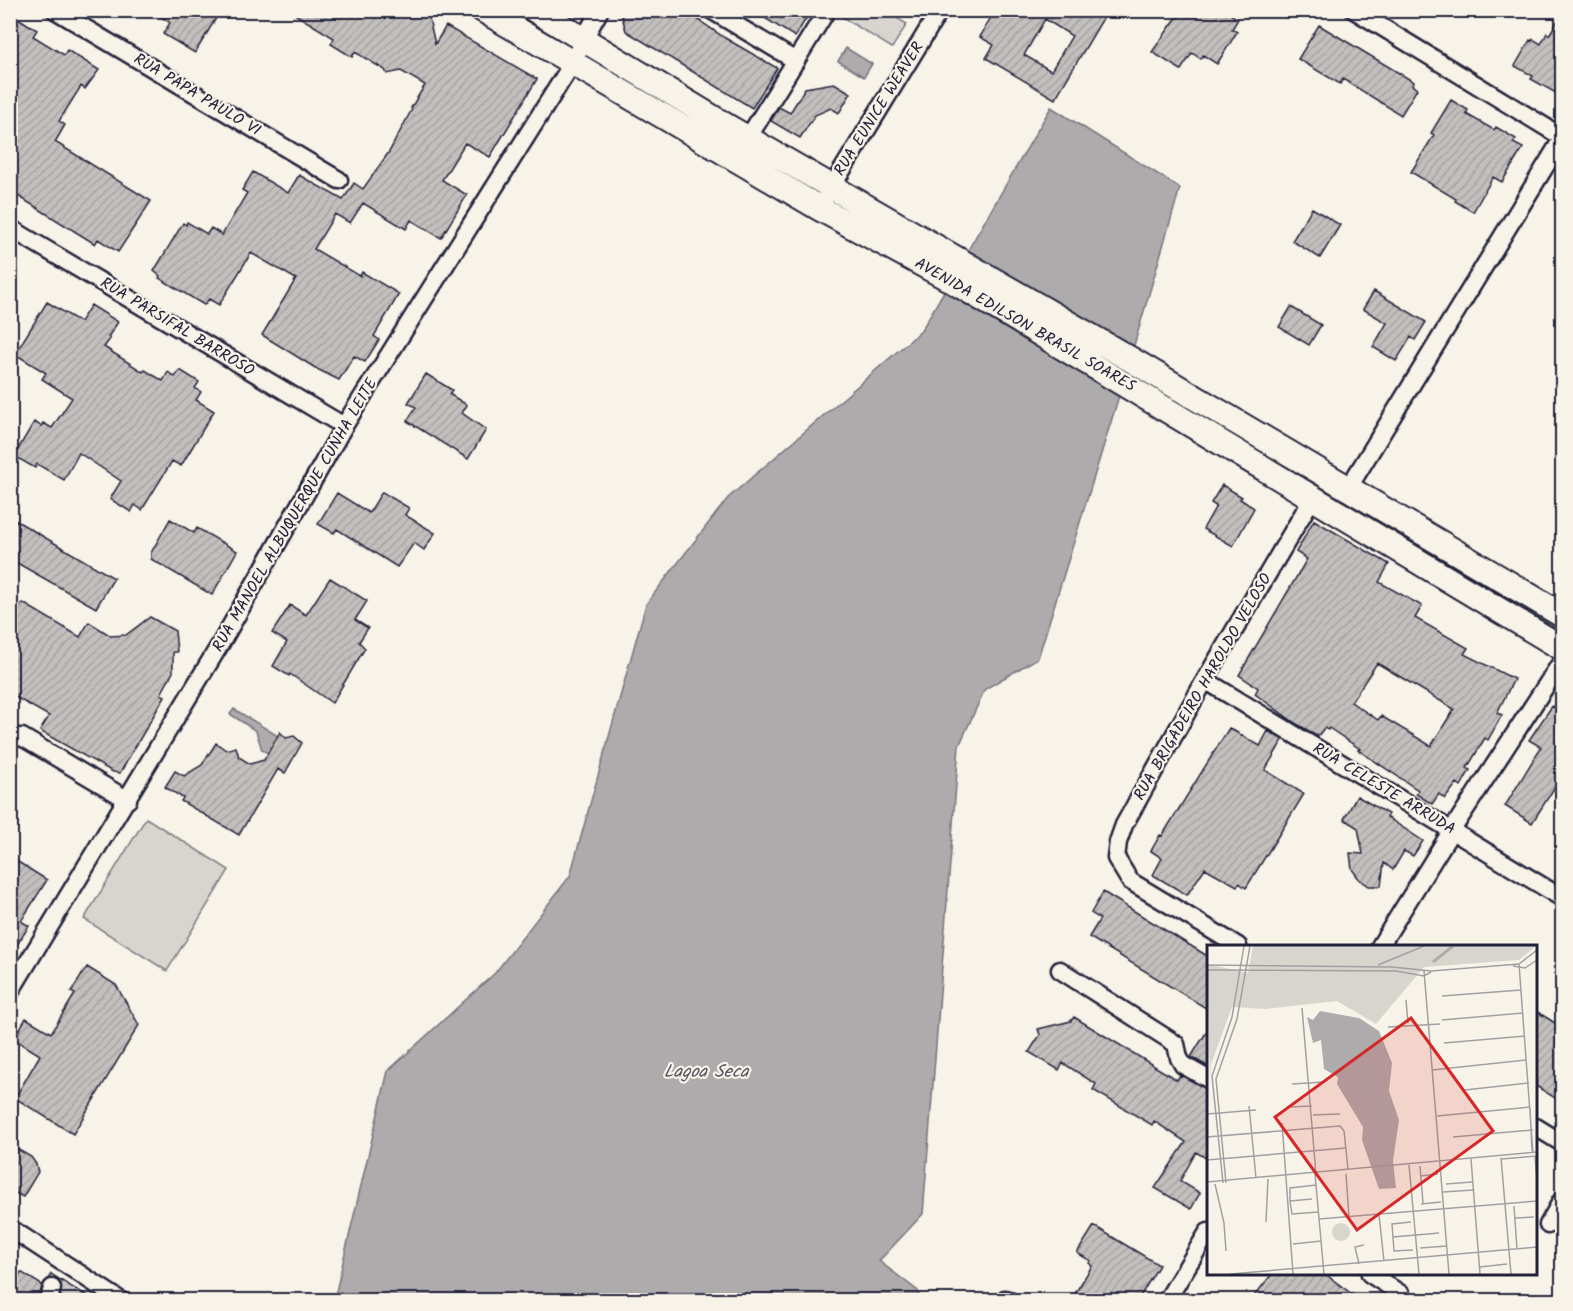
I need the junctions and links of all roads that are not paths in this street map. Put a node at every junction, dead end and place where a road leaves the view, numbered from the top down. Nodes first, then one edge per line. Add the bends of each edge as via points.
1 (55, 10) edge
2 (483, 10) edge
3 (535, 10) edge
4 (600, 10) edge
5 (711, 10) edge
6 (826, 10) edge
7 (940, 10) edge
8 (1354, 10) edge
9 (583, 39) junction
10 (796, 61) junction
11 (572, 64) junction
12 (731, 137) junction
13 (1563, 138) edge
14 (339, 180) dead end
15 (832, 186) junction
16 (819, 207) junction
17 (10, 228) edge
18 (956, 271) junction
19 (344, 426) junction
20 (1349, 487) junction
21 (1313, 497) junction
22 (1563, 615) edge
23 (1563, 648) edge
24 (1563, 661) edge
25 (1205, 680) junction
26 (10, 738) edge
27 (128, 800) junction
28 (1452, 830) junction
29 (1563, 898) edge
30 (1236, 945) edge
31 (1381, 945) edge
32 (1060, 970) dead end
33 (10, 992) edge
34 (1207, 1078) edge
35 (1537, 1128) edge
36 (1563, 1143) edge
37 (1563, 1200) edge
38 (1548, 1225) dead end
39 (10, 1228) edge
40 (1207, 1235) edge
41 (1372, 1275) edge
42 (61, 1286) edge
43 (1401, 1294) dead end
44 (120, 1300) edge
45 (1167, 1300) edge

1 - 14 street, RUA PAPA PAULO VI
2 - 11 main road, AVENIDA EDILSON BRASIL SOARES
3 - 9 main road, AVENIDA EDILSON BRASIL SOARES
4 - 9 street, RUA MANOEL ALBUQUERQUE CUNHA LEITE
5 - 10 street
6 - 10 street
7 - 15 street, RUA EUNICE WEAVER
8 - 13 street
9 - 11 street, RUA MANOEL ALBUQUERQUE CUNHA LEITE
9 - 12 main road, AVENIDA EDILSON BRASIL SOARES
10 - 12 street
11 - 12 main road, AVENIDA EDILSON BRASIL SOARES
11 - 19 street, RUA MANOEL ALBUQUERQUE CUNHA LEITE
12 - 15 main road, AVENIDA EDILSON BRASIL SOARES
12 - 16 main road, AVENIDA EDILSON BRASIL SOARES
13 - 20 street
15 - 16 street, RUA EUNICE WEAVER
15 - 18 main road, AVENIDA EDILSON BRASIL SOARES
16 - 18 main road, AVENIDA EDILSON BRASIL SOARES
17 - 19 street, RUA PARSIFAL BARROSO
18 - 20 main road, AVENIDA EDILSON BRASIL SOARES via 1130,359
18 - 21 main road, AVENIDA EDILSON BRASIL SOARES via 1123,383
19 - 27 street, RUA MANOEL ALBUQUERQUE CUNHA LEITE
20 - 22 main road, AVENIDA EDILSON BRASIL SOARES
21 - 23 main road, AVENIDA EDILSON BRASIL SOARES
21 - 25 street, RUA BRIGADEIRO HAROLDO VELOSO
24 - 28 street
25 - 28 street, RUA CELESTE ARRUDA
25 - 30 street, RUA BRIGADEIRO HAROLDO VELOSO via 1124,825 1116,858 1130,881
26 - 27 street via 22,737
27 - 33 street, RUA MANOEL ALBUQUERQUE CUNHA LEITE
28 - 29 street, RUA CELESTE ARRUDA
28 - 31 street
32 - 34 street via 1176,1044 1183,1065
35 - 36 street
37 - 38 street
39 - 42 street
40 - 45 street
41 - 43 street
42 - 44 street

